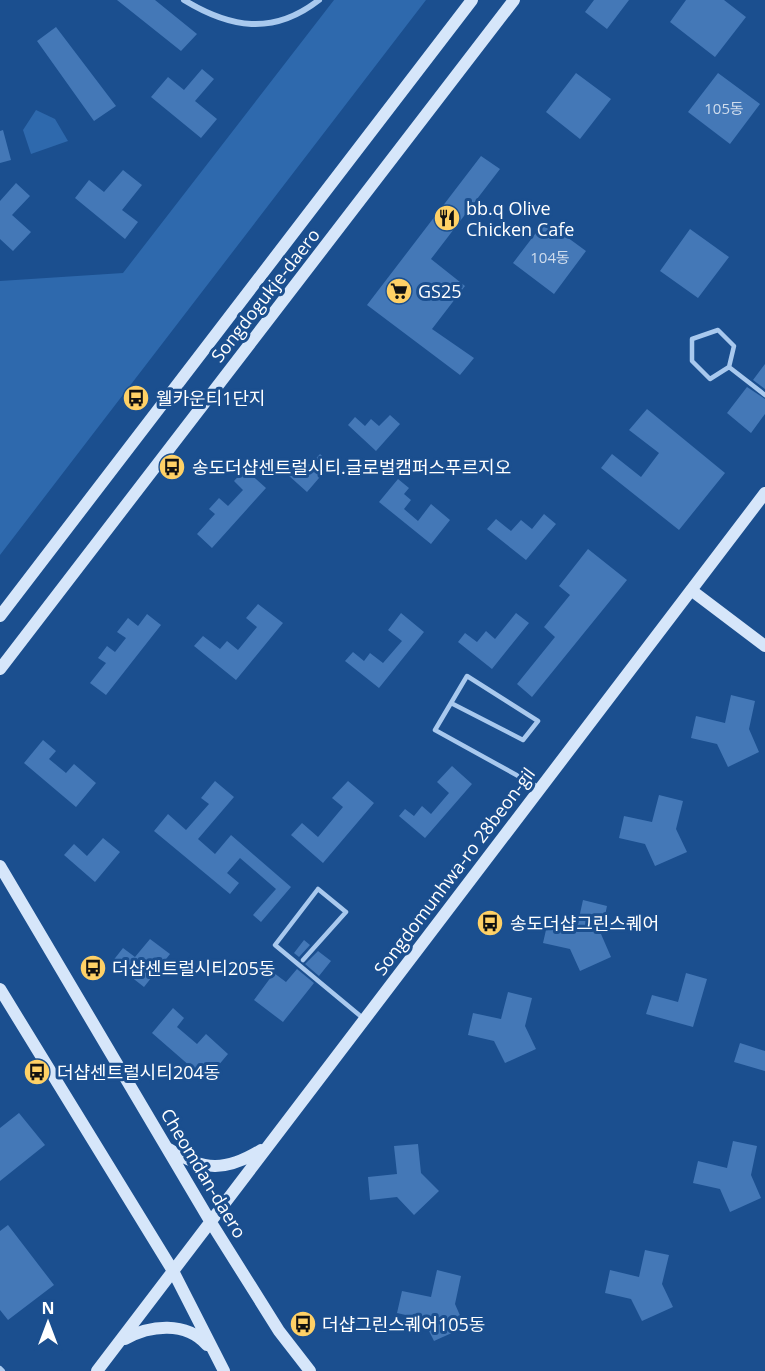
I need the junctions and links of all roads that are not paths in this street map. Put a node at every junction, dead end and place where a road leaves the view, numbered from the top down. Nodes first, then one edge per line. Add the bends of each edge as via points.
1 (184, 0) edge
2 (319, 0) edge
3 (472, 0) edge
4 (514, 0) edge
5 (729, 367) junction
6 (765, 395) edge
7 (765, 493) edge
8 (691, 590) junction
9 (0, 616) edge
10 (765, 646) edge
11 (0, 669) edge
12 (451, 703) junction
13 (540, 788) junction
14 (0, 866) edge
15 (303, 960) dead end
16 (0, 989) edge
17 (364, 1018) junction
18 (267, 1147) junction
19 (167, 1148) junction
20 (210, 1221) junction
21 (173, 1271) junction
22 (118, 1343) junction
23 (213, 1351) junction
24 (97, 1371) edge
25 (224, 1371) edge
26 (310, 1371) edge

1 - 2 street via 222,20 256,24 291,16
3 - 9 main road, Songdogukje-daero
4 - 11 main road, Songdogukje-daero
5 - 5 lane via 734,346 718,330 692,339 692,361 710,379
5 - 6 lane
7 - 8 main road, Songdomunhwa-ro 28beon-gil
8 - 10 main road
8 - 13 main road, Songdomunhwa-ro 28beon-gil
12 - 12 lane via 467,676 538,721 523,740
12 - 13 lane via 435,730
13 - 17 main road, Songdomunhwa-ro 28beon-gil
14 - 19 main road, Cheomdan-daero
15 - 17 lane via 346,912 318,889 275,945
16 - 21 main road
17 - 18 main road, Songdomunhwa-ro 28beon-gil
18 - 19 main road via 224,1167 204,1166
18 - 20 main road, Songdomunhwa-ro 28beon-gil
19 - 20 main road, Cheomdan-daero
20 - 21 main road, Songdomunhwa-ro 28beon-gil
20 - 26 main road, Cheomdan-daero via 279,1331
21 - 22 main road, Songdomunhwa-ro 28beon-gil
21 - 23 main road
22 - 23 main road via 140,1331 164,1328 188,1331
22 - 24 main road, Songdomunhwa-ro 28beon-gil
23 - 25 main road

